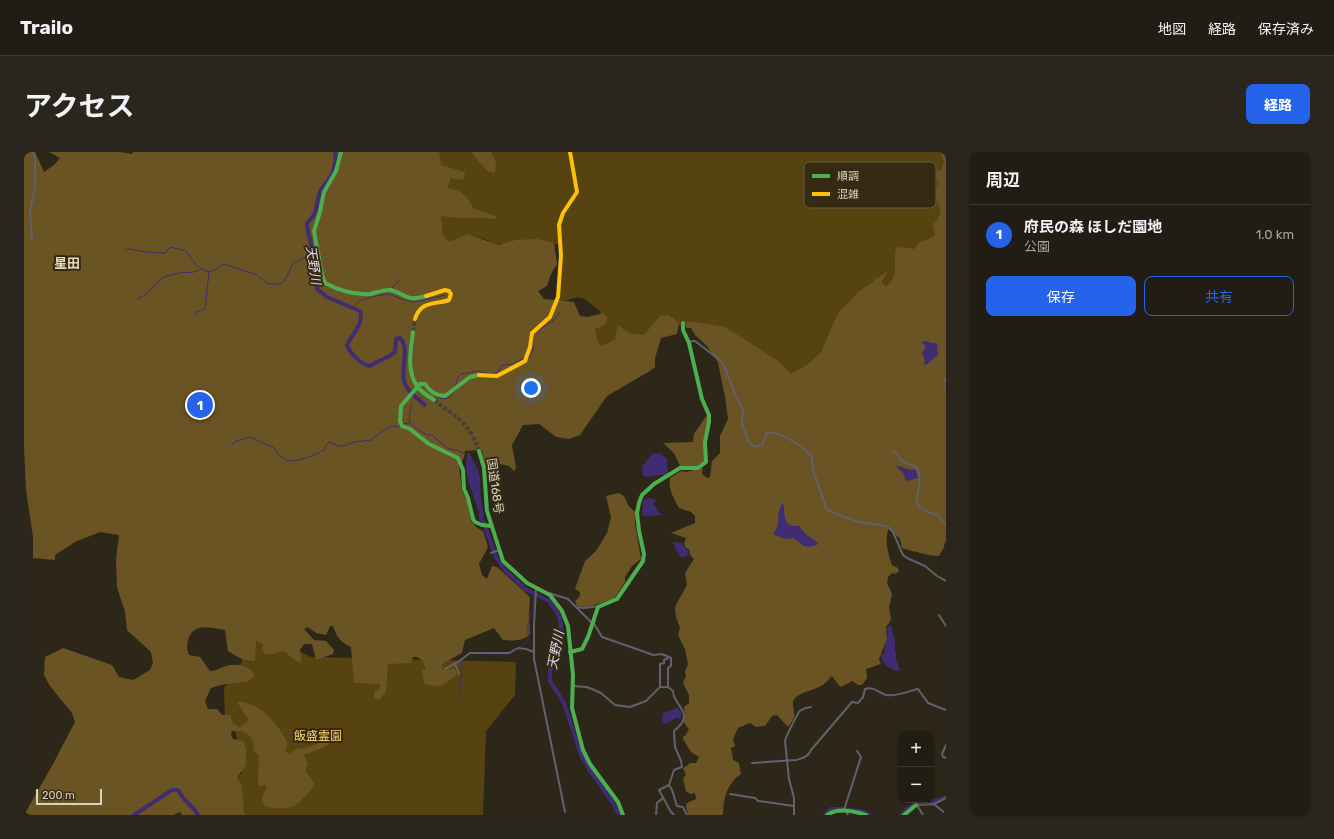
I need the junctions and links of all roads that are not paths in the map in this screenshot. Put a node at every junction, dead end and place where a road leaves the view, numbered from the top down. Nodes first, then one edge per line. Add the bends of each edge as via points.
1 (33, 152) edge
2 (341, 152) edge
3 (570, 152) edge
4 (32, 239) dead end
5 (320, 264) junction
6 (314, 265) dead end
7 (415, 319) tunnel mouth
8 (683, 323) dead end
9 (413, 332) tunnel mouth
10 (689, 343) junction
11 (946, 378) edge
12 (416, 387) junction
13 (946, 387) edge
14 (434, 400) tunnel mouth
15 (479, 450) tunnel mouth
16 (893, 452) dead end
17 (946, 524) edge
18 (489, 526) junction
19 (499, 550) junction
20 (491, 553) dead end
21 (946, 581) edge
22 (535, 587) junction
23 (548, 594) junction
24 (575, 606) junction
25 (601, 606) junction
26 (939, 615) dead end
27 (593, 623) junction
28 (946, 626) edge
29 (534, 652) junction
30 (570, 652) junction
31 (669, 658) junction
32 (455, 664) junction
33 (445, 669) dead end
34 (459, 674) dead end
35 (572, 686) junction
36 (660, 687) junction
37 (668, 687) junction
38 (811, 707) dead end
39 (946, 710) edge
40 (946, 745) edge
41 (857, 751) dead end
42 (946, 758) edge
43 (788, 760) junction
44 (752, 763) dead end
45 (669, 785) junction
46 (730, 794) dead end
47 (663, 798) junction
48 (946, 798) edge
49 (934, 804) junction
50 (916, 805) junction
51 (794, 806) junction
52 (565, 812) dead end
53 (846, 812) edge
54 (946, 814) edge
55 (623, 815) edge
56 (656, 815) edge
57 (674, 815) edge
58 (687, 815) edge
59 (794, 815) edge
60 (827, 815) edge
61 (866, 815) edge
62 (904, 815) edge
63 (923, 815) edge

1 - 4 street via 35,187 30,212
2 - 5 main road via 336,172 324,192 314,231
3 - 12 main road via 577,192 563,213 559,225 561,256 558,297 550,317 532,333 525,361 498,376 470,377 445,396 431,392 425,384
5 - 6 street
5 - 7 main road via 328,286 348,292 362,294 390,290 410,299 449,291 449,300 424,306 417,312
8 - 10 main road via 683,330
9 - 12 main road via 410,368
10 - 21 street via 695,341 721,361 743,409 742,424 751,445 762,445 767,433 772,432 799,445 812,456 813,470 827,510 863,523 887,526 893,532 903,555
10 - 25 main road via 702,399 709,416 704,442 706,462 703,466 680,468 649,487 642,495 638,522 644,557 642,565 617,599
11 - 13 street
12 - 14 main road
12 - 18 main road via 401,406 400,424 429,444 458,458 473,519 482,526
15 - 18 main road, 国道168号 via 484,468
16 - 17 street via 898,454 902,461 917,468 920,478 917,501 921,509 938,515
18 - 19 main road, 国道168号
19 - 20 street
19 - 22 main road, 国道168号 via 503,561 526,583
22 - 23 main road, 国道168号
22 - 29 street
23 - 24 street via 568,599
23 - 30 main road, 国道168号 via 566,620
24 - 25 street
24 - 27 street
25 - 27 main road via 596,610
26 - 28 street
27 - 30 main road via 584,647
27 - 31 street via 602,637
29 - 32 street via 518,648 505,653 470,653
29 - 52 street
30 - 35 main road, 国道168号
31 - 36 street via 660,664
31 - 37 street via 671,666 668,668
32 - 33 street
32 - 34 street
35 - 36 street via 592,688 615,705 630,707 646,702
35 - 55 main road, 国道168号 via 572,708 583,750 590,764 618,802
36 - 37 street
37 - 45 street via 673,691 673,696 683,711 679,728 674,731 674,747 682,761 682,768 674,770
38 - 43 street via 798,712 786,735
39 - 43 street via 928,703 918,689 888,695 867,688 858,703 852,702 840,714 808,755 802,759
40 - 42 street via 942,754
41 - 53 street via 861,757
43 - 44 street
43 - 51 street
45 - 47 street via 660,790
45 - 58 street via 677,806 683,807
46 - 51 street
47 - 56 street via 657,804
47 - 57 street
48 - 49 street
49 - 50 street
49 - 54 street
50 - 62 main road
50 - 63 street
51 - 59 street
53 - 60 main road via 832,811
53 - 61 main road

